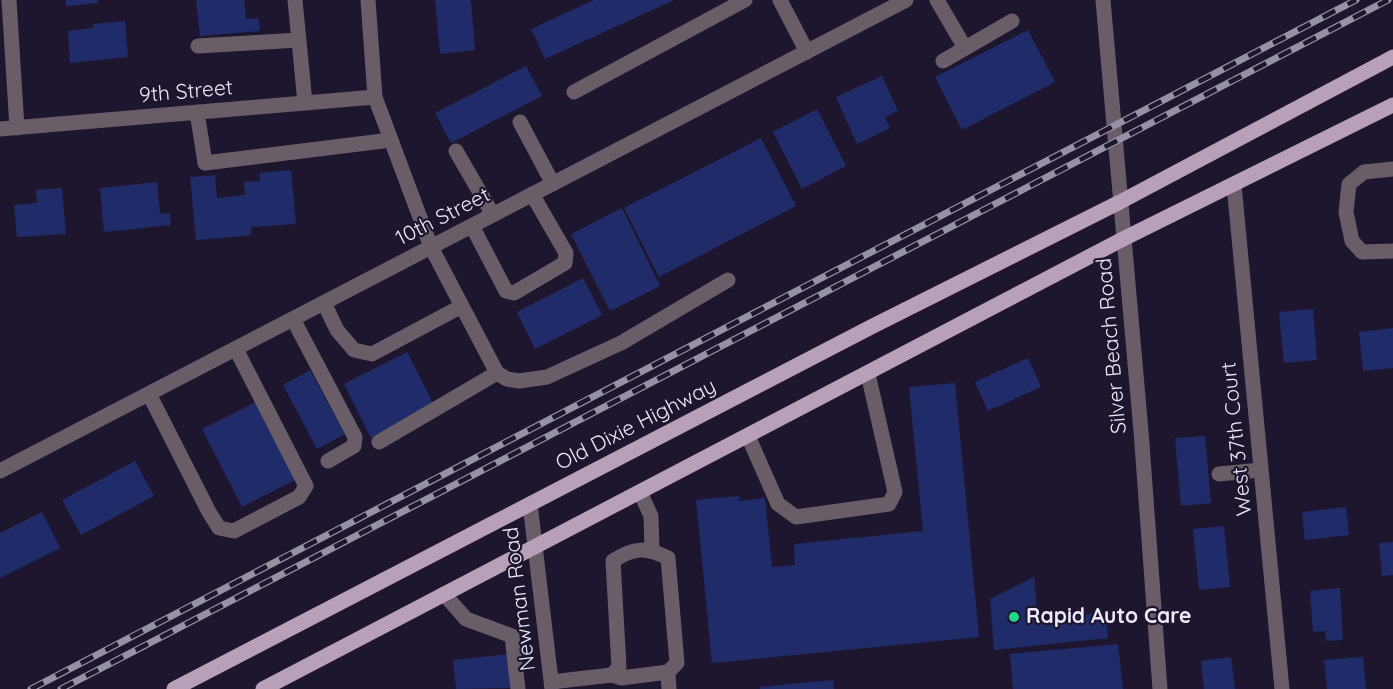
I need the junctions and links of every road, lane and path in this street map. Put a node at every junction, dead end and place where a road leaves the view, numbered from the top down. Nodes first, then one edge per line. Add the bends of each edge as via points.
1 (9, 0) edge
2 (295, 0) edge
3 (368, 0) edge
4 (746, 0) edge
5 (780, 0) edge
6 (906, 0) edge
7 (937, 0) edge
8 (1103, 0) edge
9 (1012, 21) dead end
10 (299, 40) junction
11 (198, 46) dead end
12 (965, 48) junction
13 (807, 52) junction
14 (1393, 57) edge
15 (943, 61) dead end
16 (574, 92) dead end
17 (375, 97) junction
18 (305, 103) junction
19 (1393, 105) edge
20 (197, 112) junction
21 (520, 122) dead end
22 (17, 128) junction
23 (0, 129) edge
24 (391, 140) junction
25 (456, 151) dead end
26 (1393, 169) edge
27 (553, 184) junction
28 (1234, 185) junction
29 (532, 194) junction
30 (1120, 202) junction
31 (493, 214) junction
32 (472, 226) junction
33 (1123, 239) junction
34 (431, 247) junction
35 (1393, 251) edge
36 (728, 280) dead end
37 (324, 303) junction
38 (462, 306) junction
39 (293, 319) junction
40 (236, 349) junction
41 (497, 373) junction
42 (868, 374) junction
43 (149, 394) junction
44 (748, 436) junction
45 (380, 442) dead end
46 (328, 462) dead end
47 (1262, 470) junction
48 (0, 471) edge
49 (1219, 474) dead end
50 (640, 492) junction
51 (530, 504) junction
52 (535, 547) junction
53 (652, 550) junction
54 (444, 594) junction
55 (668, 672) junction
56 (612, 675) junction
57 (552, 686) edge
58 (174, 689) edge
59 (263, 689) edge
60 (519, 689) edge
61 (669, 689) edge
62 (1160, 689) edge
63 (1282, 689) edge

1 - 22 street
2 - 10 street
3 - 17 street
4 - 16 street
5 - 13 street
6 - 13 street, 10th Street
7 - 12 street
8 - 30 street, Silver Beach Road
9 - 12 street
10 - 11 street
10 - 18 street
12 - 15 street
13 - 27 street, 10th Street
14 - 30 main road, Old Dixie Highway
17 - 18 street, 9th Street
17 - 24 street
18 - 20 street, 9th Street
19 - 28 main road
20 - 22 street, 9th Street
20 - 24 street via 205,163
21 - 27 street
22 - 23 street, 9th Street
24 - 34 street
25 - 31 street
26 - 35 street via 1364,172 1349,184 1346,212 1352,241 1362,252
27 - 29 street, 10th Street
28 - 33 main road
28 - 47 street, West 37th Court
29 - 31 street, 10th Street
29 - 32 street via 566,253 565,263 514,293 507,291
30 - 33 street, Silver Beach Road
30 - 51 main road, Old Dixie Highway
31 - 32 street, 10th Street
32 - 34 street, 10th Street
33 - 42 main road
33 - 62 street, Silver Beach Road
34 - 37 street, 10th Street
34 - 38 street
36 - 41 street via 621,343 547,377 519,381
37 - 38 street via 337,330 354,350 372,354
37 - 39 street, 10th Street
38 - 41 street
39 - 40 street, 10th Street
39 - 46 street via 355,437 354,446
40 - 43 street, 10th Street
40 - 43 street via 306,486 299,497 253,522 234,531 219,528
41 - 45 street
42 - 44 main road
42 - 44 street via 895,492 889,504 796,517 778,504
43 - 48 street, 10th Street
44 - 50 main road
47 - 49 street
47 - 63 street, West 37th Court
50 - 52 main road
50 - 53 street via 651,516
51 - 52 street, Newman Road
51 - 58 main road, Old Dixie Highway
52 - 54 main road
52 - 57 street, Newman Road
53 - 55 street via 668,558 677,663
53 - 56 street via 628,551 614,561 619,666
54 - 59 main road
54 - 60 street via 466,619 512,636
55 - 56 street via 621,678
55 - 61 street
56 - 57 street

